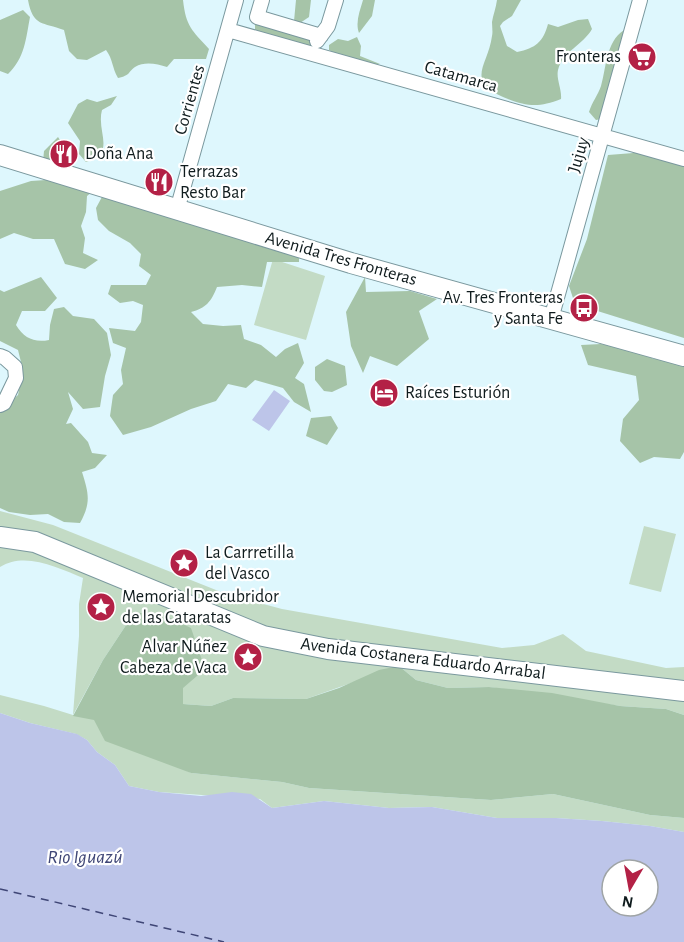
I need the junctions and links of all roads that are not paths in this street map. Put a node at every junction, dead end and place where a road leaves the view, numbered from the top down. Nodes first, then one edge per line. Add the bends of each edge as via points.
1 (236, 0) edge
2 (262, 0) edge
3 (336, 0) edge
4 (640, 0) edge
5 (228, 30) junction
6 (321, 36) junction
7 (308, 52) junction
8 (603, 136) junction
9 (1, 157) edge
10 (684, 159) edge
11 (177, 210) junction
12 (550, 319) junction
13 (0, 356) edge
14 (684, 356) edge
15 (0, 405) edge
16 (0, 537) edge
17 (684, 691) edge

1 - 5 street, Corrientes
2 - 6 street via 257,17
3 - 6 street
4 - 8 street, Jujuy
5 - 7 street, Catamarca
5 - 11 street, Corrientes
6 - 7 street
7 - 8 street, Catamarca
8 - 10 street, Catamarca
8 - 12 street, Jujuy
9 - 11 main road, Avenida Tres Fronteras
11 - 12 main road, Avenida Tres Fronteras
12 - 14 main road, Avenida Tres Fronteras
13 - 15 street via 15,367 16,378
16 - 17 main road, Avenida Costanera Eduardo Arrabal via 35,542 263,636 328,649

